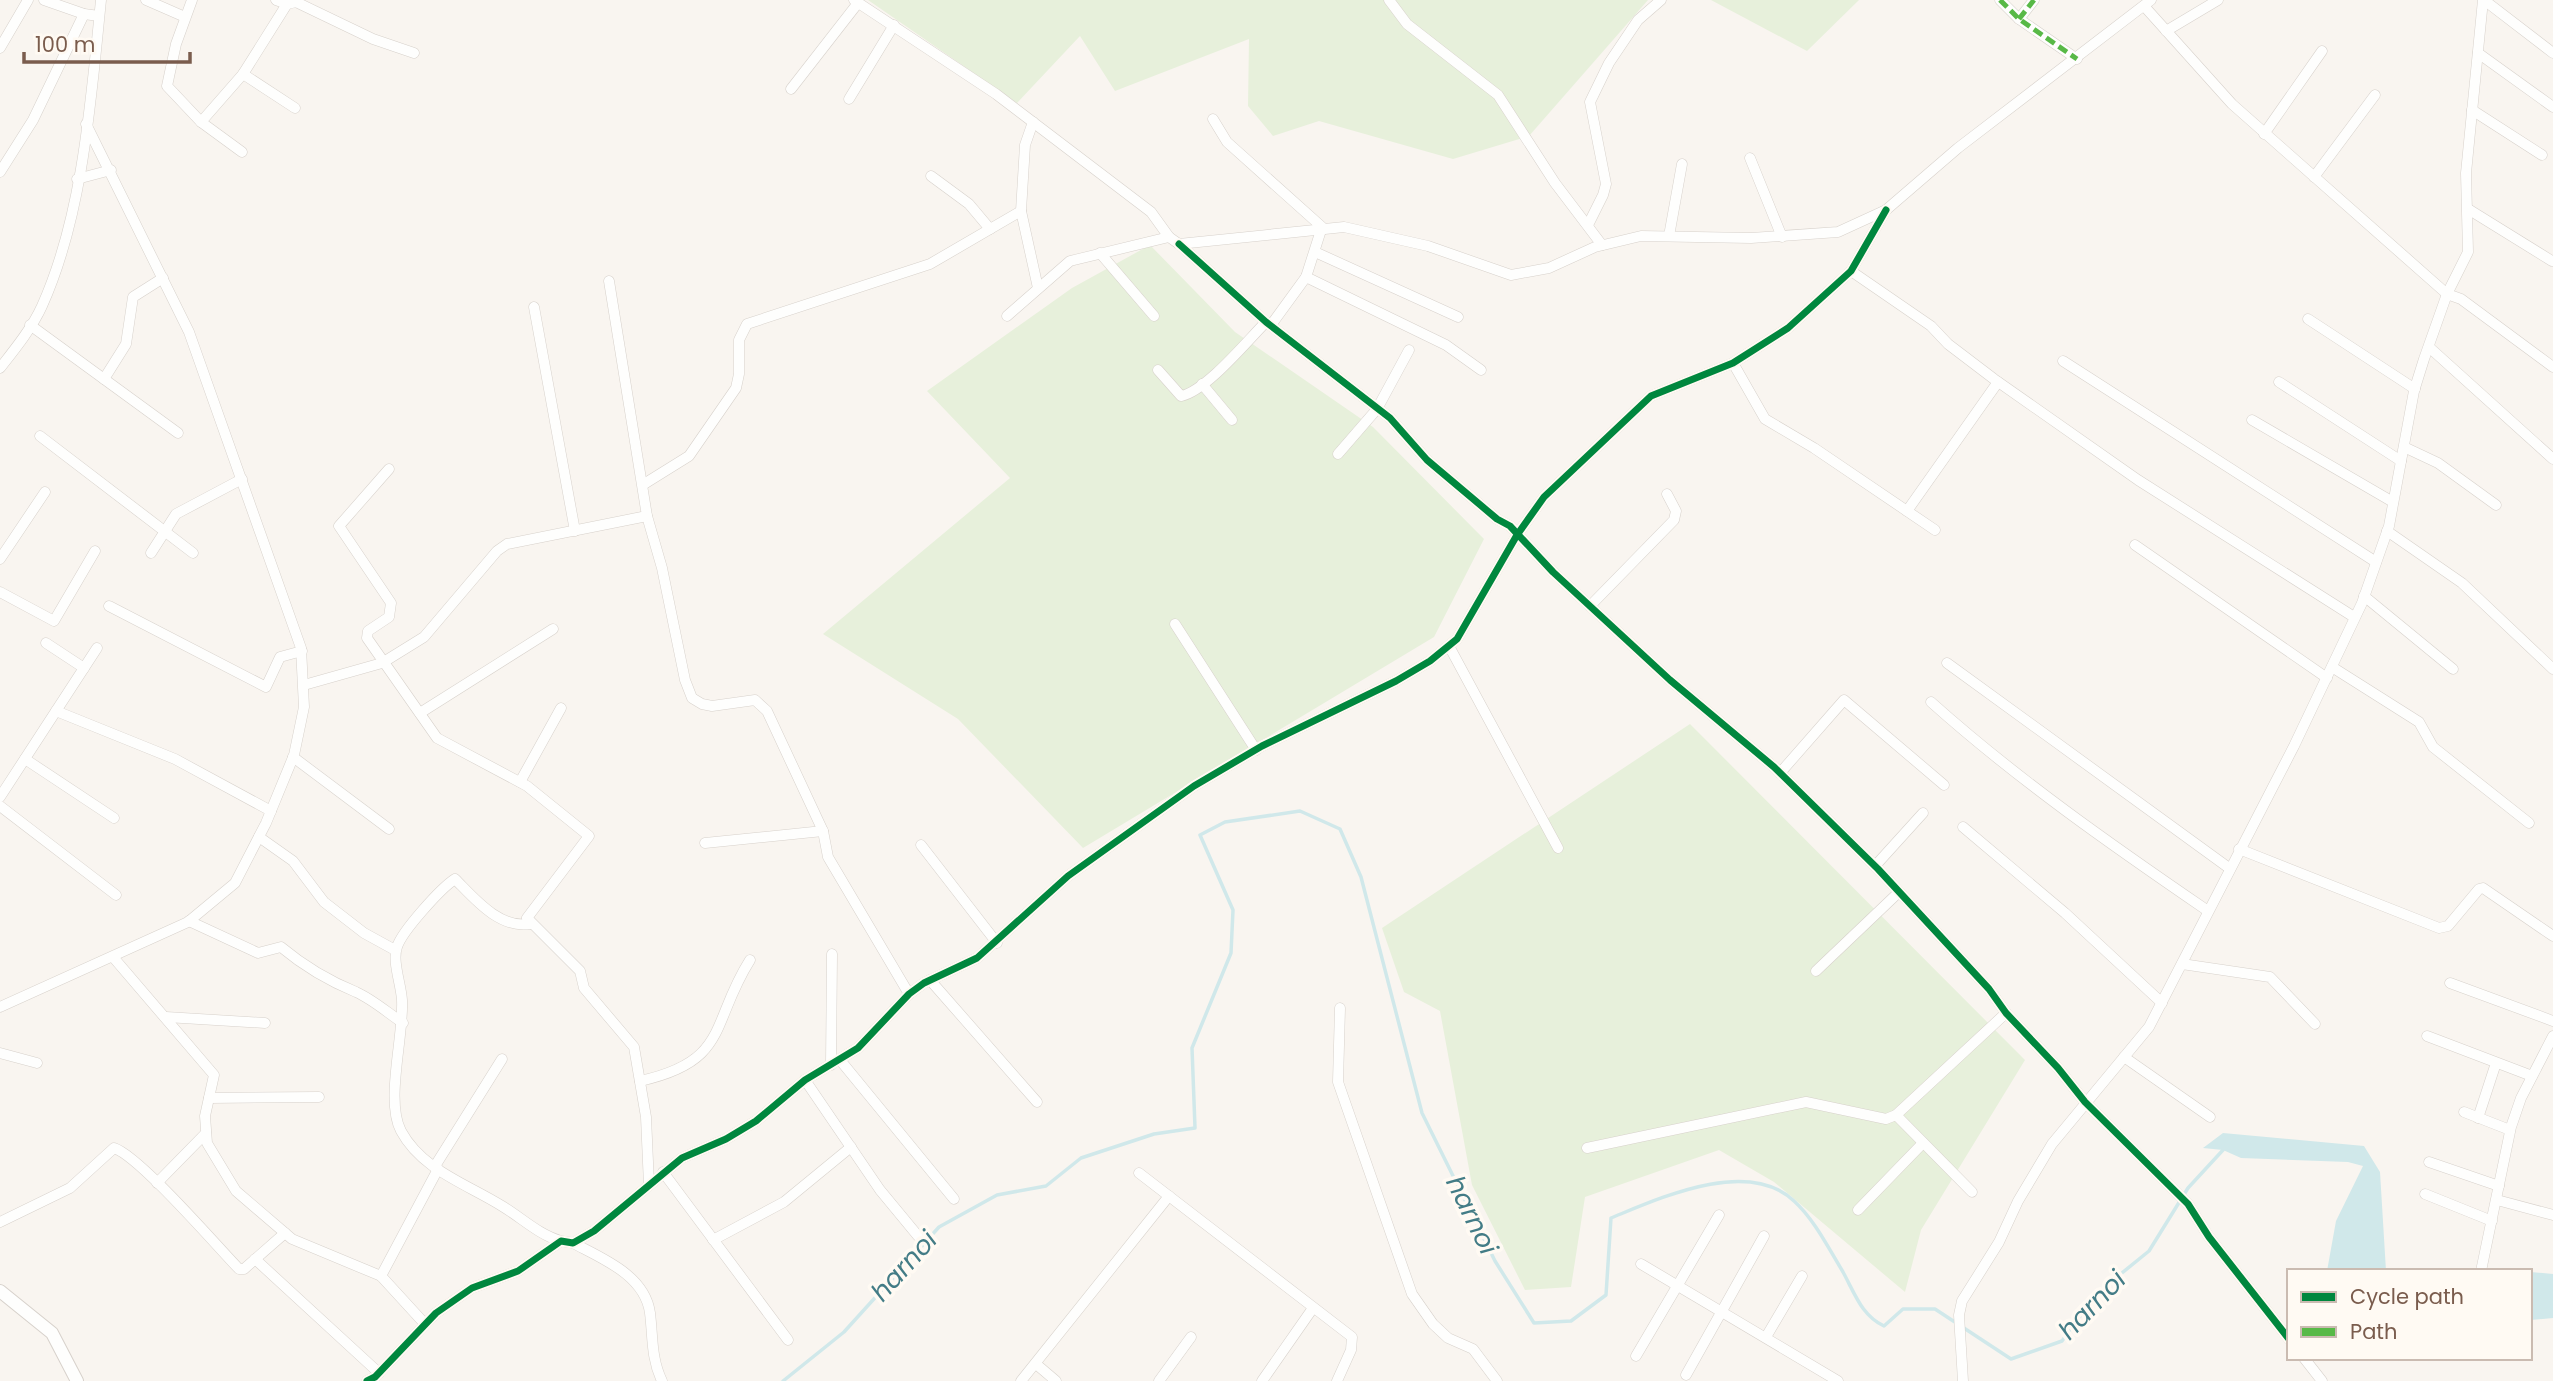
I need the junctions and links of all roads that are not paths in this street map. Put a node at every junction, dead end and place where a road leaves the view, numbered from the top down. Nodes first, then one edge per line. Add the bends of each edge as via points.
1 (28, 0) edge
2 (44, 0) edge
3 (101, 0) edge
4 (146, 0) edge
5 (192, 0) edge
6 (276, 0) edge
7 (1389, 0) edge
8 (1661, 0) edge
9 (2000, 0) edge
10 (2034, 0) edge
11 (2218, 0) edge
12 (2484, 0) edge
13 (856, 1) edge
14 (2148, 3) edge
15 (287, 4) junction
16 (84, 14) junction
17 (99, 16) junction
18 (185, 17) junction
19 (2019, 19) junction
20 (894, 25) junction
21 (2166, 31) junction
22 (0, 48) edge
23 (2322, 51) dead end
24 (414, 52) dead end
25 (2478, 53) junction
26 (2553, 53) edge
27 (2077, 59) junction
28 (243, 74) junction
29 (791, 89) dead end
30 (2375, 95) dead end
31 (849, 99) dead end
32 (295, 107) dead end
33 (2553, 107) edge
34 (2472, 110) junction
35 (1213, 119) dead end
36 (201, 122) junction
37 (1033, 122) junction
38 (86, 124) junction
39 (2264, 134) junction
40 (242, 152) dead end
41 (2542, 155) dead end
42 (1750, 158) dead end
43 (1682, 164) dead end
44 (111, 170) junction
45 (0, 172) edge
46 (931, 176) dead end
47 (2314, 177) junction
48 (77, 179) junction
49 (2468, 209) junction
50 (1886, 210) junction
51 (1021, 211) junction
52 (1588, 225) junction
53 (1322, 227) junction
54 (990, 229) junction
55 (1669, 236) junction
56 (1169, 237) junction
57 (1782, 237) junction
58 (1180, 244) junction
59 (1602, 245) junction
60 (1315, 252) junction
61 (1100, 253) junction
62 (2552, 261) edge
63 (1851, 271) junction
64 (1306, 277) junction
65 (163, 278) junction
66 (609, 281) dead end
67 (1038, 288) junction
68 (2447, 294) junction
69 (534, 307) dead end
70 (1007, 316) dead end
71 (1154, 316) dead end
72 (1458, 317) dead end
73 (2308, 319) dead end
74 (1268, 323) junction
75 (30, 325) junction
76 (2430, 348) junction
77 (1409, 350) dead end
78 (2063, 360) dead end
79 (1733, 363) junction
80 (2553, 367) edge
81 (0, 368) edge
82 (1158, 370) dead end
83 (1481, 370) dead end
84 (104, 379) junction
85 (1998, 382) junction
86 (2278, 382) dead end
87 (1202, 384) junction
88 (2415, 389) junction
89 (1377, 409) junction
90 (1232, 420) dead end
91 (2252, 420) dead end
92 (178, 433) dead end
93 (40, 436) dead end
94 (2404, 447) junction
95 (1338, 454) dead end
96 (2553, 459) edge
97 (2401, 461) junction
98 (388, 469) dead end
99 (242, 479) junction
100 (644, 484) junction
101 (45, 492) dead end
102 (1667, 494) dead end
103 (2393, 502) junction
104 (2496, 505) dead end
105 (1907, 511) junction
106 (647, 516) junction
107 (1935, 530) dead end
108 (575, 531) junction
109 (2387, 531) junction
110 (165, 532) junction
111 (1517, 536) junction
112 (2135, 545) dead end
113 (95, 551) dead end
114 (151, 553) dead end
115 (193, 553) dead end
116 (0, 559) edge
117 (2376, 562) junction
118 (0, 592) edge
119 (2364, 596) junction
120 (109, 606) dead end
121 (1590, 607) junction
122 (2354, 617) junction
123 (1175, 624) dead end
124 (553, 629) dead end
125 (46, 643) dead end
126 (1449, 646) junction
127 (97, 648) dead end
128 (302, 652) junction
129 (382, 663) junction
130 (1947, 663) dead end
131 (2332, 667) junction
132 (84, 668) junction
133 (2453, 669) dead end
134 (2553, 669) edge
135 (2327, 678) junction
136 (304, 685) junction
137 (1931, 702) dead end
138 (561, 708) dead end
139 (56, 710) junction
140 (421, 713) junction
141 (1256, 750) junction
142 (293, 757) junction
143 (25, 759) junction
144 (1780, 773) junction
145 (520, 782) junction
146 (1944, 785) dead end
147 (0, 797) edge
148 (0, 807) edge
149 (271, 811) junction
150 (1923, 813) dead end
151 (114, 818) dead end
152 (2529, 822) dead end
153 (1963, 827) dead end
154 (389, 829) dead end
155 (823, 831) junction
156 (259, 837) junction
157 (705, 843) dead end
158 (921, 845) dead end
159 (1558, 848) dead end
160 (2239, 849) junction
161 (1875, 866) junction
162 (2229, 868) junction
163 (1898, 893) junction
164 (116, 895) dead end
165 (2208, 911) junction
166 (189, 921) junction
167 (530, 924) junction
168 (2553, 936) edge
169 (997, 943) junction
170 (396, 950) junction
171 (832, 954) dead end
172 (113, 957) junction
173 (750, 960) dead end
174 (2182, 964) junction
175 (1816, 971) dead end
176 (930, 980) junction
177 (2450, 982) dead end
178 (909, 994) junction
179 (2162, 1003) junction
180 (0, 1007) edge
181 (1340, 1008) dead end
182 (2006, 1013) junction
183 (166, 1017) junction
184 (2553, 1021) edge
185 (265, 1023) dead end
186 (403, 1023) junction
187 (2315, 1024) dead end
188 (2427, 1036) dead end
189 (2553, 1036) edge
190 (0, 1053) edge
191 (2124, 1057) junction
192 (502, 1059) dead end
193 (836, 1062) junction
194 (37, 1063) dead end
195 (2497, 1063) junction
196 (2532, 1076) junction
197 (805, 1080) junction
198 (640, 1081) junction
199 (319, 1097) dead end
200 (209, 1098) junction
201 (1037, 1102) dead end
202 (2085, 1102) junction
203 (2464, 1112) dead end
204 (1896, 1115) junction
205 (2210, 1117) dead end
206 (2478, 1118) junction
207 (2510, 1130) junction
208 (206, 1133) junction
209 (1923, 1143) junction
210 (851, 1147) junction
211 (1587, 1148) dead end
212 (2429, 1162) dead end
213 (437, 1168) junction
214 (663, 1172) junction
215 (1139, 1173) dead end
216 (157, 1183) junction
217 (649, 1185) junction
218 (2499, 1186) junction
219 (1972, 1192) dead end
220 (2426, 1194) dead end
221 (1170, 1196) junction
222 (954, 1199) dead end
223 (2497, 1200) junction
224 (1858, 1210) dead end
225 (1719, 1215) dead end
226 (2553, 1215) edge
227 (0, 1222) edge
228 (2492, 1222) junction
229 (285, 1233) junction
230 (918, 1236) dead end
231 (1764, 1236) dead end
232 (713, 1240) junction
233 (561, 1241) junction
234 (573, 1243) junction
235 (255, 1259) junction
236 (1641, 1264) dead end
237 (2480, 1269) edge
238 (382, 1276) junction
239 (1802, 1276) dead end
240 (1676, 1284) junction
241 (0, 1291) edge
242 (1312, 1308) junction
243 (1721, 1311) junction
244 (424, 1323) junction
245 (2287, 1336) edge
246 (1766, 1337) junction
247 (1191, 1338) dead end
248 (788, 1340) dead end
249 (1636, 1356) dead end
250 (2306, 1360) edge
251 (1036, 1364) junction
252 (379, 1373) junction
253 (1686, 1375) dead end
254 (77, 1381) edge
255 (367, 1381) edge
256 (662, 1381) edge
257 (1021, 1381) edge
258 (1056, 1381) edge
259 (1159, 1381) edge
260 (1262, 1381) edge
261 (1336, 1381) edge
262 (1497, 1381) edge
263 (1837, 1381) edge
264 (1963, 1381) edge
265 (2322, 1381) edge

1 - 22 street
2 - 16 street
3 - 17 street
4 - 18 street
5 - 18 street
6 - 15 street
7 - 52 street via 1407,24 1489,86
8 - 52 street via 1638,20 1590,102 1606,184
9 - 19 street
10 - 19 street
11 - 21 street
12 - 25 street
12 - 26 street
13 - 20 street
13 - 29 street
14 - 21 street
14 - 27 street
15 - 24 street via 296,2 373,39
15 - 28 street
16 - 17 street
16 - 45 street via 33,120
17 - 38 street
18 - 36 street via 167,86
19 - 27 street
20 - 31 street
20 - 37 street
21 - 39 street
23 - 39 street
25 - 33 street
25 - 34 street
27 - 50 street via 1958,148
28 - 32 street
28 - 36 street
30 - 47 street
34 - 41 street
34 - 49 street
35 - 53 street via 1227,142
36 - 40 street
37 - 51 street via 1025,145
37 - 56 street via 1151,212
38 - 44 street
38 - 48 street
39 - 47 street
42 - 57 street
43 - 55 street
44 - 48 street
44 - 65 street
46 - 54 street via 969,204
47 - 68 street
48 - 75 street via 67,235 41,308
49 - 62 street
49 - 68 street via 2468,252
50 - 57 street via 1838,232
50 - 63 street
51 - 54 street
51 - 67 street
52 - 59 street
53 - 58 street
53 - 59 street via 1398,237 1511,275 1549,268
53 - 60 street
54 - 100 street via 930,264 747,324 739,340 736,388 689,456
55 - 57 street
55 - 59 street via 1642,236
56 - 58 street
56 - 61 street
58 - 74 street
60 - 64 street
60 - 72 street
61 - 67 street via 1070,261
61 - 71 street
63 - 79 street via 1788,328
63 - 85 street via 1931,326
64 - 74 street
64 - 83 street via 1446,345
65 - 84 street via 133,298 126,344
65 - 99 street via 189,332
66 - 100 street
67 - 70 street
68 - 76 street
68 - 80 street via 2461,299
69 - 108 street
73 - 88 street
74 - 87 street
74 - 89 street
75 - 81 street
75 - 84 street
76 - 88 street
76 - 96 street
77 - 89 street
78 - 117 street
79 - 105 street via 1765,419
79 - 111 street via 1651,396 1544,497
82 - 87 street via 1181,396
84 - 92 street
85 - 105 street
85 - 122 street via 2138,480
86 - 97 street
87 - 90 street
88 - 94 street
89 - 95 street
89 - 111 street via 1427,460
91 - 103 street
93 - 110 street
94 - 97 street
94 - 104 street via 2438,463
97 - 103 street
98 - 129 street via 339,526 391,603 389,617 368,631 367,638
99 - 110 street via 176,514
99 - 128 street
100 - 106 street
101 - 116 street
102 - 121 street via 1676,511 1674,520
103 - 109 street
105 - 107 street
106 - 108 street
106 - 155 street via 692,698 712,706 755,700 767,710
108 - 129 street via 507,544 424,637
109 - 117 street
109 - 134 street via 2462,583
110 - 114 street
110 - 115 street
111 - 121 street
111 - 126 street
112 - 135 street
113 - 118 street via 54,621
117 - 119 street
119 - 122 street
119 - 133 street
120 - 128 street via 267,687 280,657
121 - 144 street
122 - 131 street
123 - 141 street
124 - 140 street
125 - 132 street
126 - 141 street via 1396,681
126 - 159 street
127 - 132 street
128 - 136 street
129 - 136 street
129 - 140 street
130 - 162 street
131 - 135 street
131 - 152 street via 2419,722 2433,747
132 - 139 street
135 - 160 street
136 - 142 street
137 - 165 street via 2108,843
138 - 145 street
139 - 143 street
139 - 149 street via 175,759
140 - 145 street via 437,738
141 - 169 street via 1194,786 1068,876
142 - 149 street
142 - 154 street
143 - 147 street
143 - 151 street
144 - 146 street via 1843,700
144 - 161 street
145 - 167 street via 589,836 527,918
148 - 164 street
149 - 156 street
150 - 161 street
153 - 179 street
155 - 157 street
155 - 178 street via 828,857
156 - 166 street via 235,883
156 - 170 street via 293,861 324,902 363,933
158 - 169 street
160 - 162 street
160 - 168 street via 2439,928 2448,926 2483,888
161 - 163 street
162 - 165 street
163 - 175 street
163 - 182 street
165 - 174 street
166 - 172 street
166 - 186 street via 258,953 281,947 306,968 354,991
167 - 170 street via 487,911 453,879 402,936
167 - 198 street via 580,971 584,988 634,1047
169 - 176 street
170 - 186 street
171 - 193 street
172 - 180 street
172 - 183 street
173 - 198 street via 716,1037 674,1073
174 - 179 street
174 - 187 street via 2270,977
176 - 178 street
176 - 201 street
177 - 184 street
178 - 193 street via 858,1048
179 - 191 street
181 - 262 street via 1338,1082 1412,1294 1433,1324 1448,1338 1473,1349
182 - 202 street
182 - 204 street
183 - 185 street
183 - 200 street via 214,1075
186 - 213 street via 393,1090 399,1127 410,1145
188 - 195 street
189 - 196 street
190 - 194 street
191 - 202 street
191 - 205 street
192 - 213 street
193 - 197 street
193 - 222 street
195 - 196 street
195 - 206 street
196 - 207 street
197 - 210 street
197 - 214 street via 756,1121 681,1158
198 - 217 street
199 - 200 street
200 - 208 street
202 - 245 street via 2188,1204
202 - 264 street via 2052,1144 1962,1301
203 - 206 street
204 - 209 street
204 - 211 street via 1886,1119 1806,1102
206 - 207 street
207 - 218 street
208 - 216 street
208 - 229 street via 207,1143 236,1191
209 - 219 street
209 - 224 street
210 - 230 street
210 - 232 street via 785,1202
212 - 218 street
213 - 233 street via 546,1237
213 - 238 street
214 - 217 street
214 - 232 street
215 - 221 street
216 - 227 street via 114,1148 70,1188
216 - 235 street via 239,1269
217 - 234 street
218 - 223 street
220 - 228 street
221 - 242 street
221 - 251 street
223 - 226 street
223 - 228 street
225 - 240 street
228 - 237 street
229 - 235 street
229 - 238 street
231 - 243 street
232 - 248 street
233 - 234 street
233 - 244 street via 518,1271 472,1288
234 - 256 street via 627,1273 643,1296 650,1311 654,1365
235 - 252 street
236 - 240 street
238 - 244 street
239 - 246 street
240 - 243 street
240 - 249 street
241 - 254 street via 52,1333
242 - 260 street
242 - 261 street via 1352,1337 1351,1350
243 - 246 street
243 - 253 street
244 - 252 street
246 - 263 street
247 - 259 street
250 - 265 street
251 - 257 street
251 - 258 street
252 - 255 street

